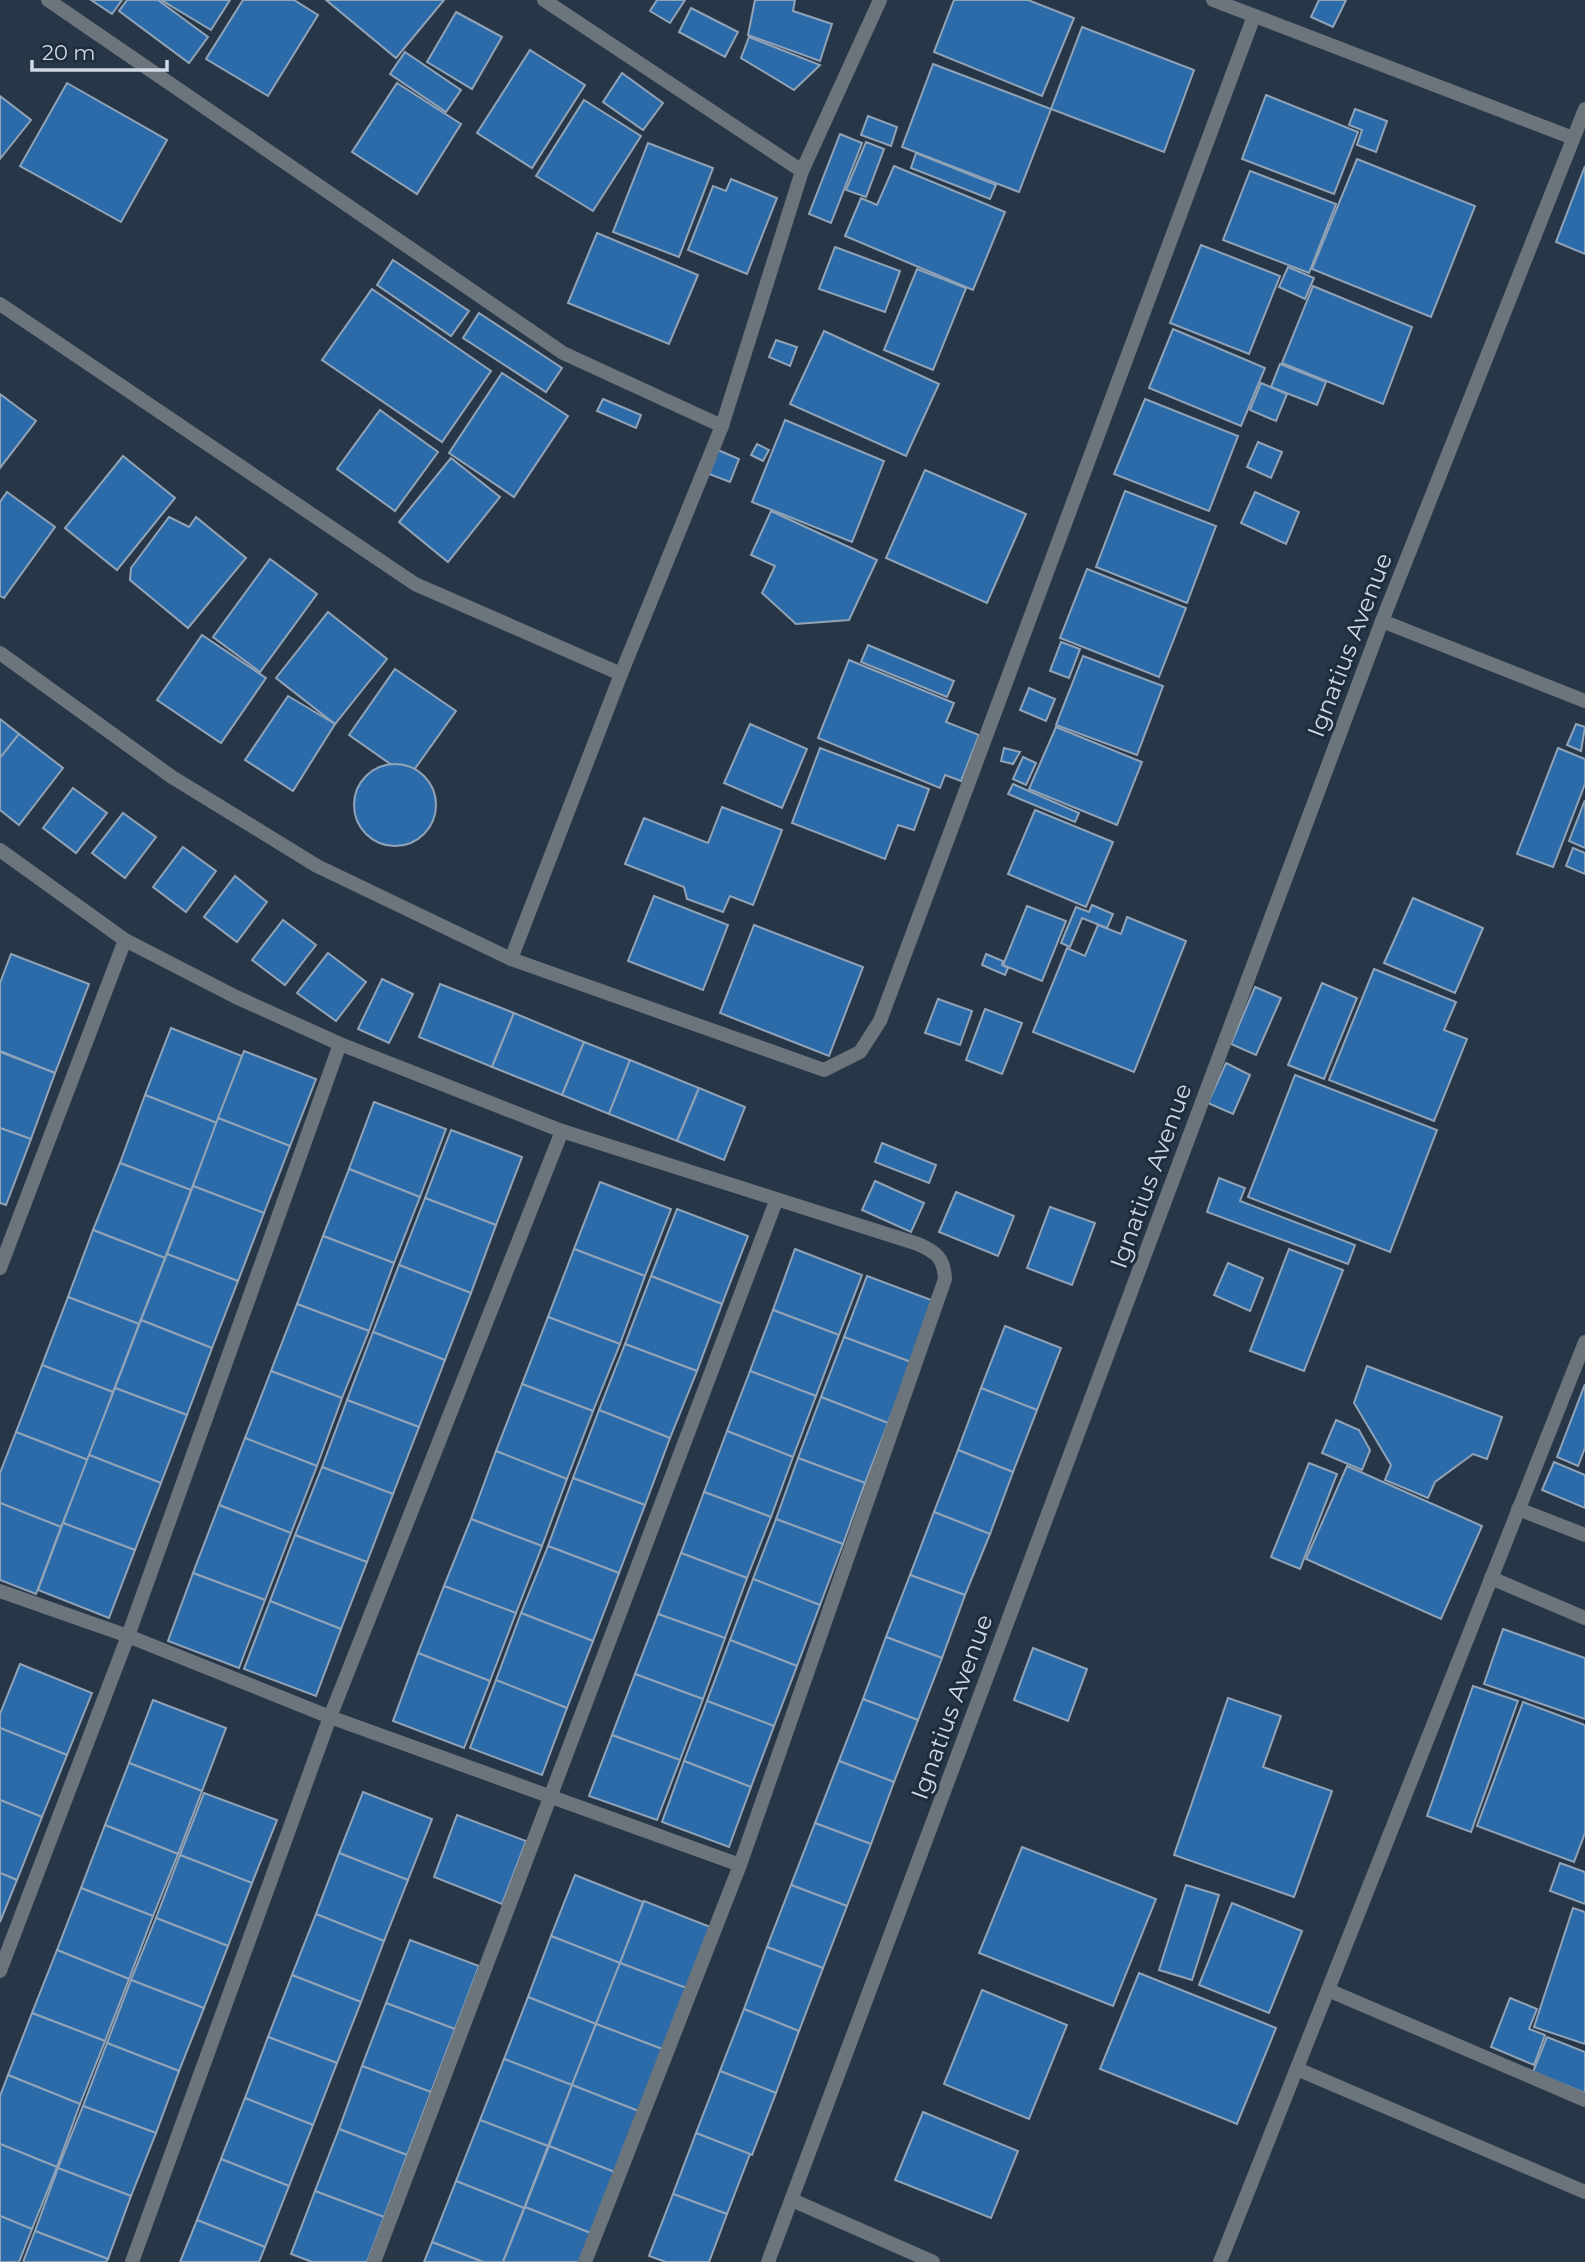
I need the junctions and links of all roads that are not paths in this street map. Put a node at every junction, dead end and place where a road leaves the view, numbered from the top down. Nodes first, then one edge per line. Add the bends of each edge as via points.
1 (48, 0) edge
2 (544, 0) edge
3 (880, 0) edge
4 (1213, 0) edge
5 (1254, 16) junction
6 (1585, 109) edge
7 (1573, 138) junction
8 (802, 171) junction
9 (0, 304) edge
10 (722, 426) junction
11 (1382, 621) junction
12 (0, 653) edge
13 (621, 674) junction
14 (1585, 701) edge
15 (0, 850) edge
16 (125, 940) junction
17 (511, 959) junction
18 (340, 1044) junction
19 (562, 1131) junction
20 (776, 1201) junction
21 (0, 1268) edge
22 (1585, 1342) edge
23 (1518, 1508) junction
24 (1585, 1535) edge
25 (1490, 1578) junction
26 (0, 1591) edge
27 (1585, 1618) edge
28 (128, 1636) junction
29 (330, 1717) junction
30 (552, 1798) junction
31 (740, 1864) junction
32 (0, 1971) edge
33 (1328, 1990) junction
34 (1297, 2069) junction
35 (1585, 2100) edge
36 (1585, 2192) edge
37 (792, 2200) junction
38 (132, 2262) edge
39 (374, 2262) edge
40 (585, 2262) edge
41 (768, 2262) edge
42 (933, 2262) edge
43 (1220, 2262) edge

1 - 10 street via 563,353
2 - 8 street
3 - 8 street
4 - 5 street
5 - 7 street
5 - 17 street via 880,1021 860,1052 824,1070
6 - 7 street, Ignatius Avenue
7 - 11 street, Ignatius Avenue
8 - 10 street
9 - 13 street via 415,584
10 - 13 street
11 - 14 street
11 - 37 street, Ignatius Avenue
12 - 17 street via 172,777 317,866
13 - 17 street
15 - 16 street
16 - 18 street
16 - 21 street
18 - 19 street
18 - 28 street
19 - 20 street
19 - 29 street
20 - 30 street
20 - 31 street via 935,1252 944,1263 945,1279
22 - 23 street
23 - 24 street
23 - 25 street
25 - 27 street
25 - 33 street
26 - 28 street
28 - 29 street
28 - 32 street
29 - 30 street
29 - 38 street
30 - 31 street
30 - 39 street
31 - 40 street
33 - 34 street
33 - 35 street
34 - 36 street
34 - 43 street
37 - 41 street, Ignatius Avenue
37 - 42 street

